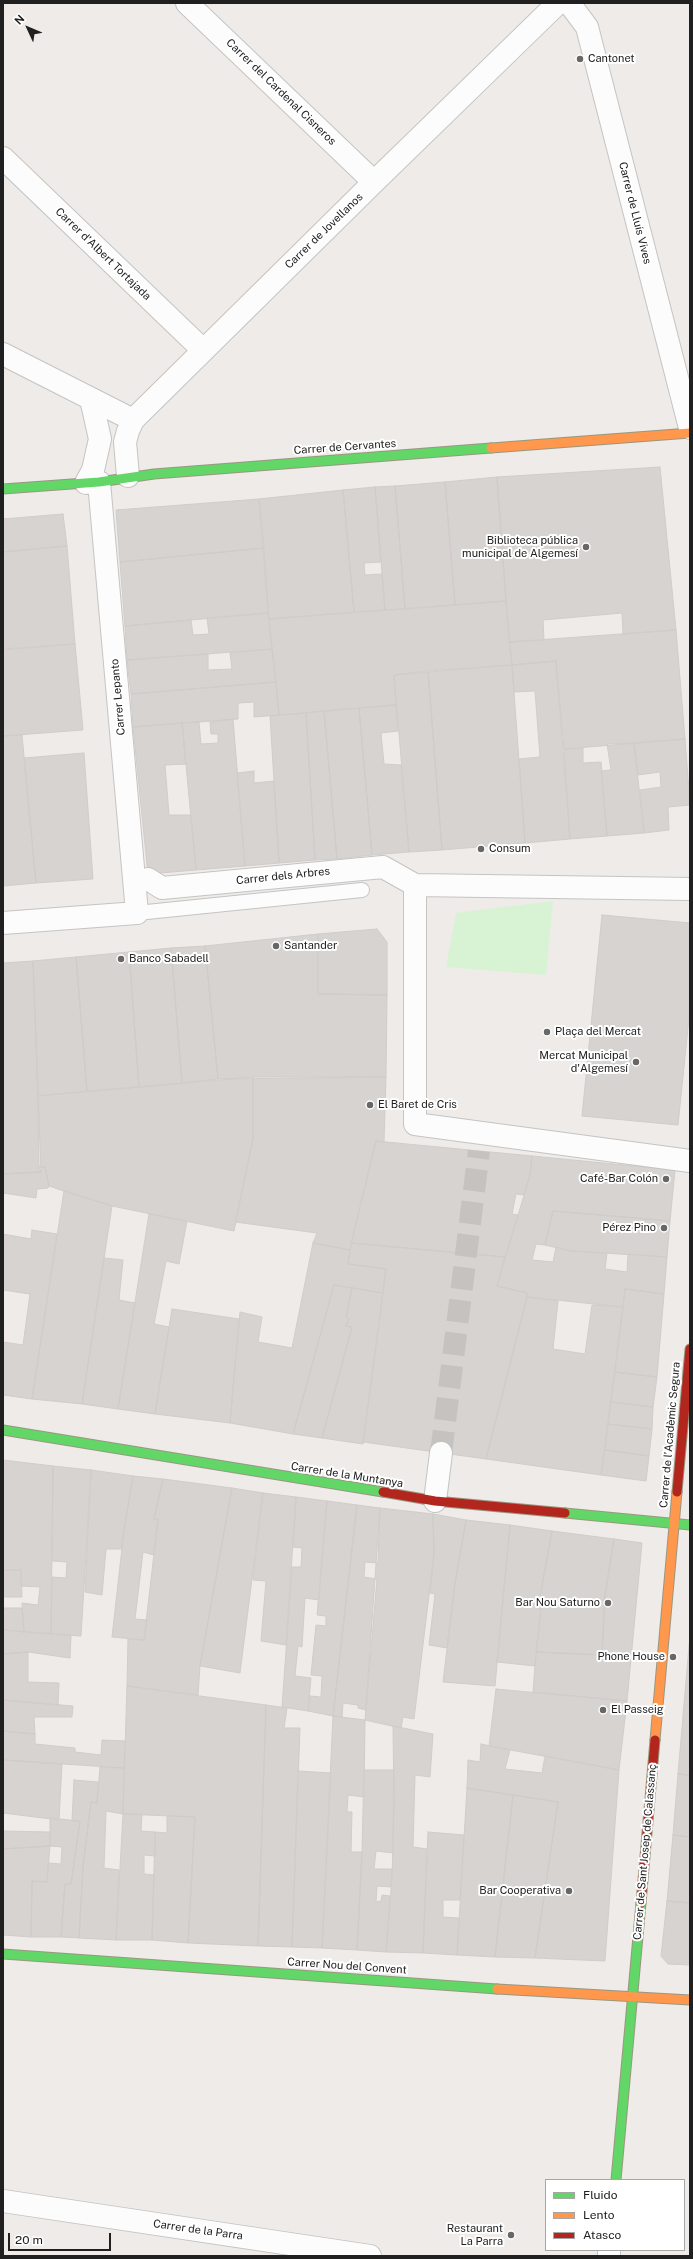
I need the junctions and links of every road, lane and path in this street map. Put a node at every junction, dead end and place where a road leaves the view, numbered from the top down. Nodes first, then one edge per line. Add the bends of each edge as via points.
1 (187, 3) edge
2 (558, 3) edge
3 (568, 3) edge
4 (3, 158) edge
5 (374, 182) junction
6 (202, 350) junction
7 (3, 354) edge
8 (91, 398) junction
9 (134, 420) junction
10 (690, 428) edge
11 (690, 434) edge
12 (128, 476) junction
13 (92, 482) junction
14 (3, 489) edge
15 (148, 879) dead end
16 (415, 885) junction
17 (690, 889) edge
18 (362, 890) dead end
19 (137, 913) junction
20 (3, 923) edge
21 (690, 1161) edge
22 (690, 1349) edge
23 (3, 1430) edge
24 (440, 1453) tunnel mouth
25 (435, 1501) junction
26 (674, 1524) junction
27 (690, 1525) edge
28 (3, 1954) edge
29 (632, 1998) junction
30 (690, 2000) edge
31 (616, 2179) edge
32 (3, 2201) edge
33 (370, 2256) edge

1 - 5 street, Carrer del Cardenal Cisneros
2 - 5 street, Carrer de Jovellanos
3 - 10 street, Carrer de Lluís Vives via 587,27
4 - 6 street, Carrer d'Albert Tortajada
5 - 6 street, Carrer de Jovellanos
6 - 9 street, Carrer de Jovellanos
7 - 8 street
8 - 9 street
8 - 13 street via 100,439
9 - 12 street, Carrer de Jovellanos via 125,442
11 - 12 street, Carrer de Cervantes
12 - 13 street, Carrer de Cervantes
13 - 14 street, Carrer de Cervantes
13 - 19 street, Carrer Lepanto
15 - 16 street, Carrer dels Arbres via 162,888 383,867
16 - 17 street
16 - 21 street via 415,1124 480,1142
18 - 19 lane
19 - 20 street
22 - 26 street, Carrer de l'Acadèmic Segura
23 - 25 street, Carrer de la Muntanya
24 - 25 street
25 - 26 street, Carrer de la Muntanya
26 - 27 street, Carrer de la Muntanya
26 - 29 street, Carrer de Sant Josep de Calassanç
28 - 29 street, Carrer Nou del Convent
29 - 30 street, Carrer Nou del Convent
29 - 31 street, Carrer de Sant Josep de Calassanç
32 - 33 street, Carrer de la Parra

